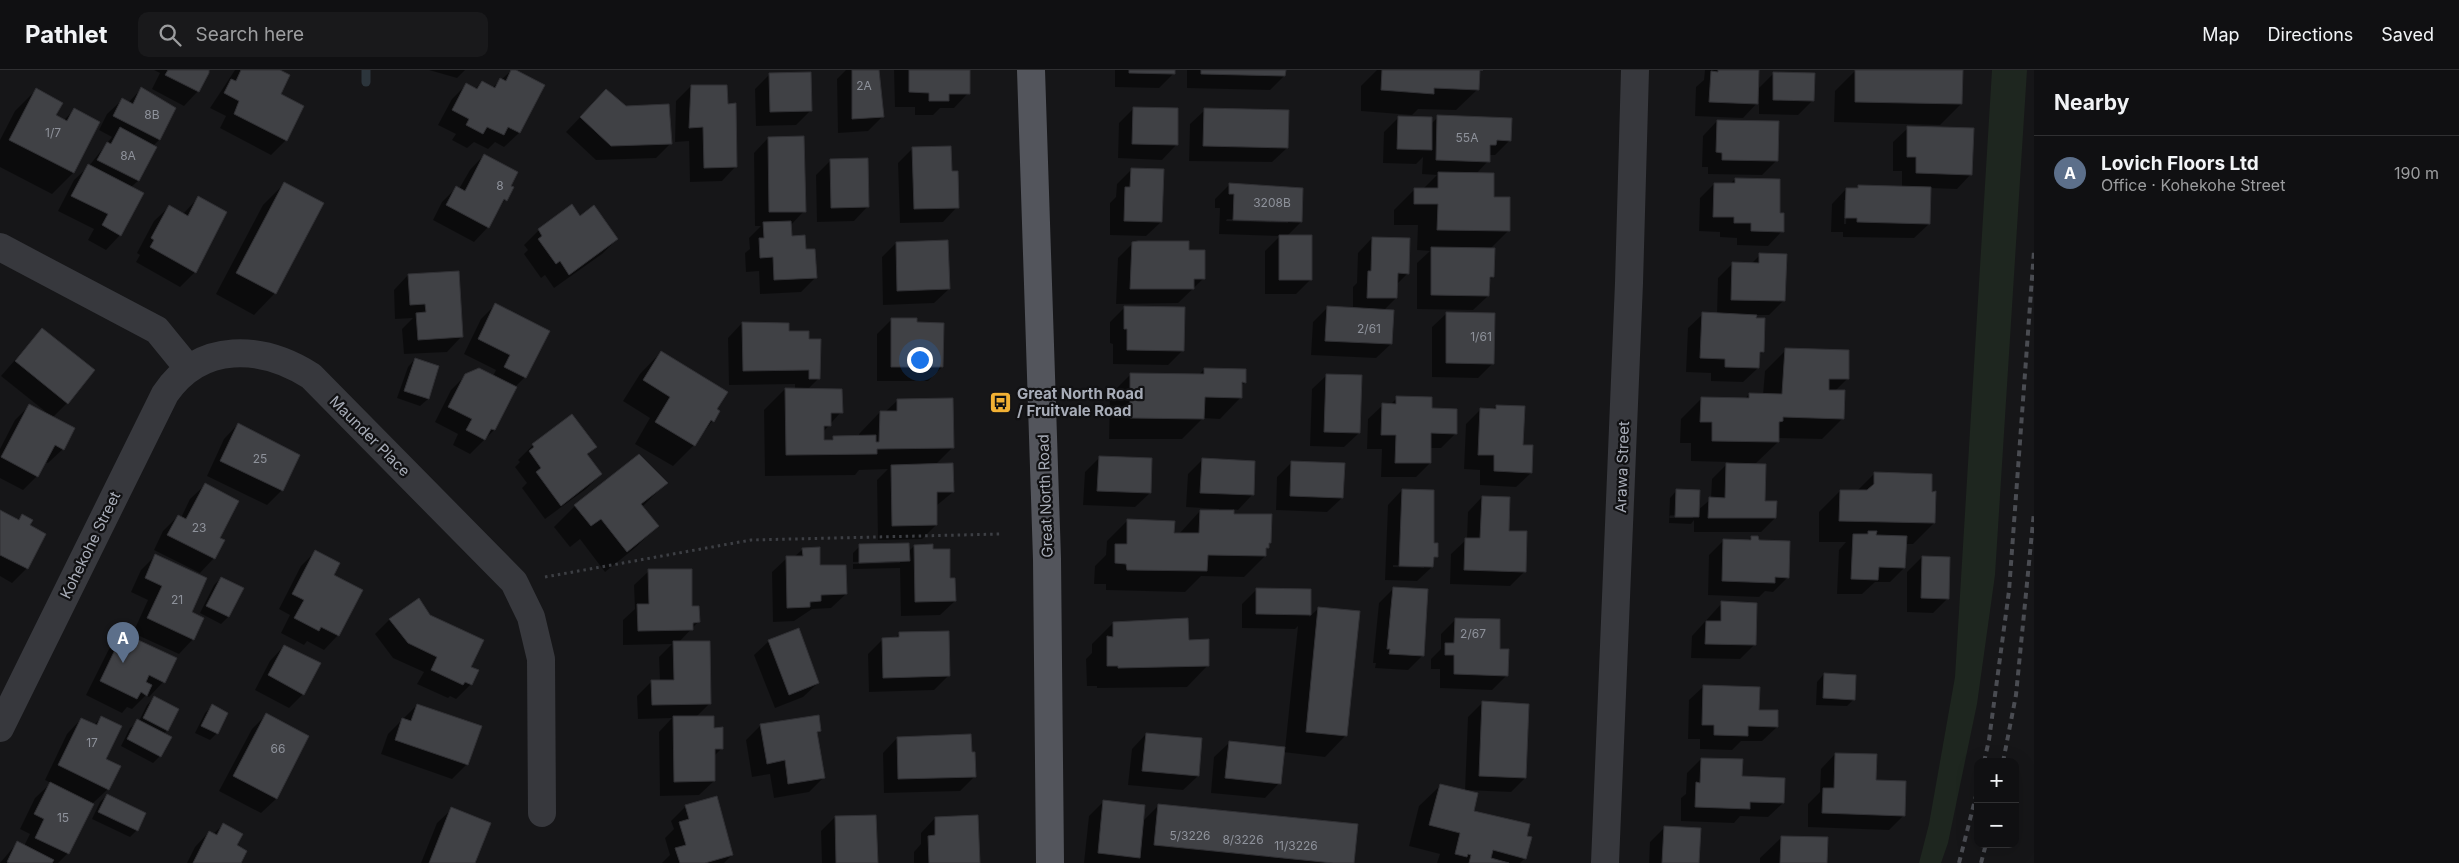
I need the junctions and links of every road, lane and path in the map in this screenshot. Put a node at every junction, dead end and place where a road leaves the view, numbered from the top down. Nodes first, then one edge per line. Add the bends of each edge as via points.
1 (1031, 70) edge
2 (1636, 70) edge
3 (0, 247) edge
4 (188, 368) junction
5 (1001, 534) dead end
6 (539, 578) dead end
7 (0, 728) edge
8 (542, 813) dead end
9 (1050, 863) edge
10 (1605, 863) edge

1 - 9 main road, Great North Road via 1047,559
2 - 10 street, Arawa Street
3 - 4 street via 157,330
4 - 7 street, Kohekohe Street via 165,394
4 - 8 street, Maunder Place via 223,354 248,354 292,364 311,376 514,582 531,617 541,659
5 - 6 path via 751,540

